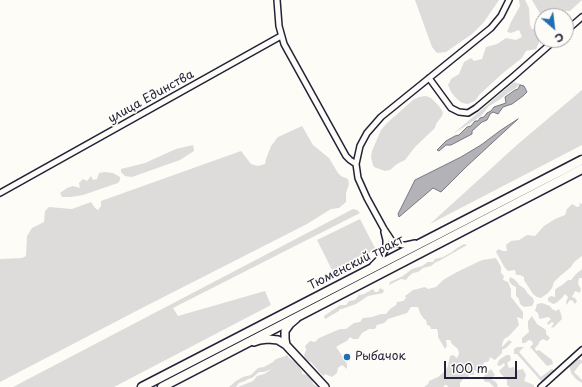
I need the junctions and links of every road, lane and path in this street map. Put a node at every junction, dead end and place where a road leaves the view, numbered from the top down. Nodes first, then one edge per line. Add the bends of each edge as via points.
1 (277, 0) edge
2 (509, 0) edge
3 (582, 17) edge
4 (574, 24) edge
5 (281, 36) junction
6 (546, 48) edge
7 (429, 78) junction
8 (582, 160) edge
9 (356, 164) junction
10 (582, 169) edge
11 (0, 193) edge
12 (384, 229) junction
13 (432, 237) junction
14 (364, 272) junction
15 (305, 313) junction
16 (286, 345) junction
17 (582, 350) edge
18 (229, 352) junction
19 (142, 387) edge
20 (162, 387) edge
21 (325, 387) edge
22 (541, 387) edge

1 - 5 street
2 - 7 street via 491,28
3 - 4 street
5 - 9 street via 342,149
5 - 11 street, улица Единства
6 - 7 street via 468,113 451,108
7 - 9 street via 375,123 360,146
8 - 13 main road, Тюменский тракт
9 - 12 street via 361,185
10 - 15 main road, Тюменский тракт
12 - 13 street via 392,240 403,245
12 - 14 street via 384,252 378,261
13 - 14 main road, Тюменский тракт
14 - 19 main road, Тюменский тракт
15 - 16 street via 287,328
15 - 18 main road, Тюменский тракт
16 - 18 street via 278,340 264,339
16 - 21 street
17 - 22 street
18 - 20 main road, Тюменский тракт

